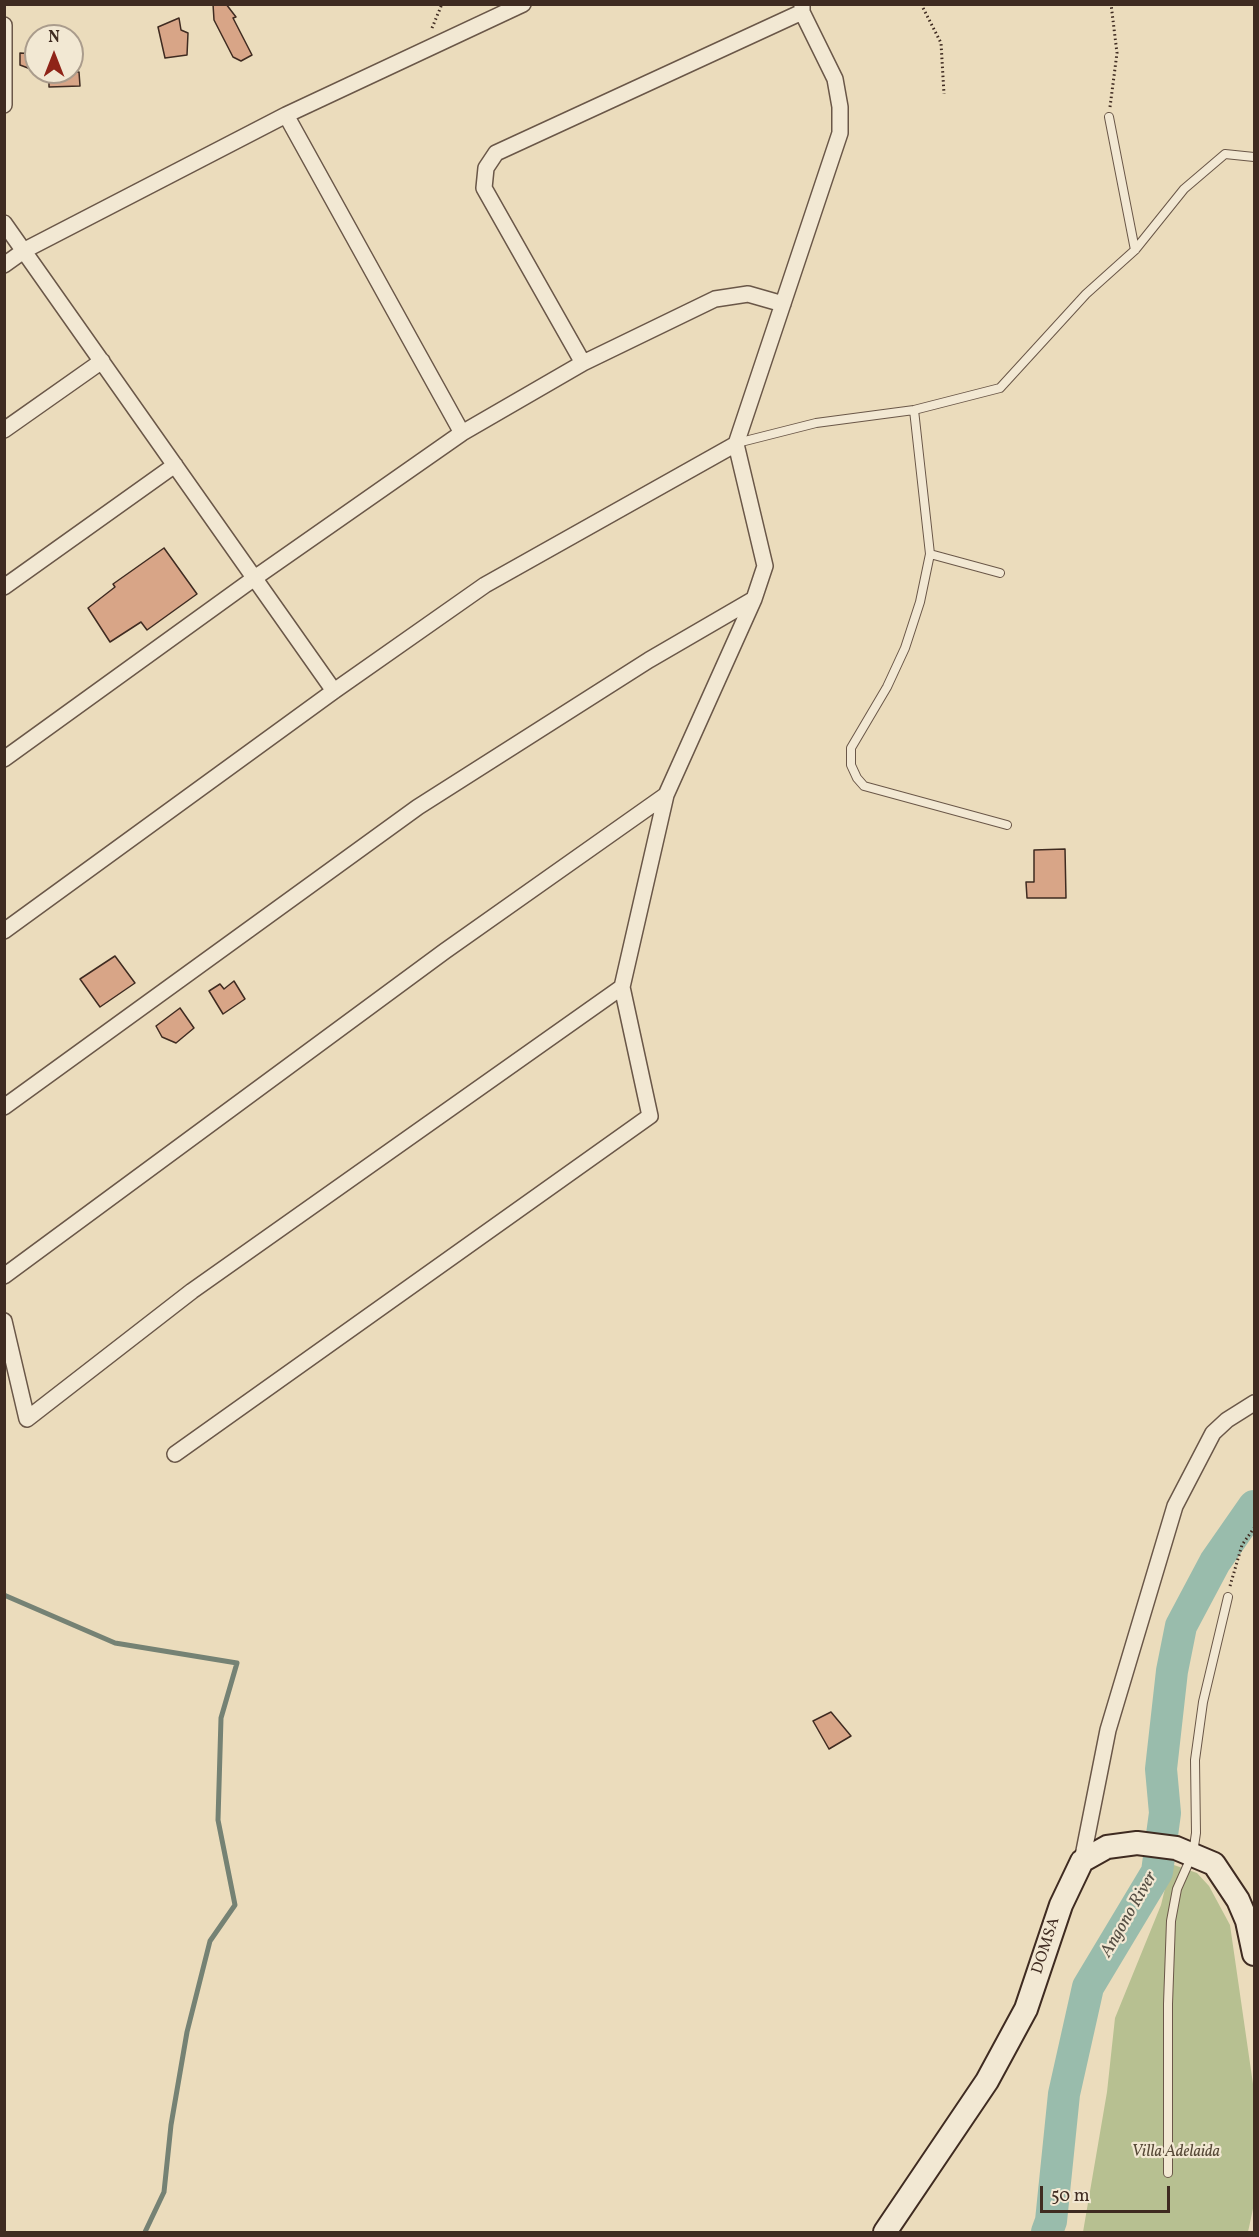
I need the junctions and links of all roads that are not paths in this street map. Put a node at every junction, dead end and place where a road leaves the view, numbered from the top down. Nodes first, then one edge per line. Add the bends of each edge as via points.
1 (523, 4) edge
2 (802, 8) edge
3 (4, 25) edge
4 (4, 105) edge
5 (286, 115) junction
6 (1109, 117) road end
7 (1254, 157) edge
8 (4, 223) edge
9 (25, 250) junction
10 (1135, 250) junction
11 (4, 265) edge
12 (783, 304) junction
13 (102, 361) junction
14 (583, 363) junction
15 (914, 410) junction
16 (4, 430) edge
17 (462, 433) junction
18 (736, 444) junction
19 (175, 465) junction
20 (930, 554) junction
21 (1000, 573) dead end
22 (255, 577) junction
23 (4, 587) edge
24 (754, 599) junction
25 (334, 691) junction
26 (4, 759) edge
27 (666, 795) junction
28 (1007, 825) dead end
29 (4, 931) edge
30 (622, 987) junction
31 (4, 1107) edge
32 (4, 1276) edge
33 (4, 1320) edge
34 (1254, 1403) edge
35 (175, 1454) dead end
36 (1228, 1597) road end
37 (1185, 1850) junction
38 (1082, 1861) junction
39 (1254, 1954) edge
40 (1168, 2173) dead end
41 (885, 2232) edge

1 - 5 street
2 - 12 street via 835,79 840,133
2 - 14 street via 496,153 486,168 484,188
3 - 4 street
5 - 9 street
5 - 17 street
6 - 10 lane
7 - 10 lane via 1225,154 1184,189
8 - 9 street
9 - 11 street
9 - 13 street
10 - 15 lane via 1086,294 1000,388
12 - 14 street via 748,294 714,299
12 - 18 street
13 - 16 street
13 - 19 street
14 - 17 street
15 - 18 lane via 816,423
15 - 20 lane
17 - 22 street
18 - 24 street via 765,566
18 - 25 street via 485,585
19 - 22 street
19 - 23 street
20 - 21 lane
20 - 28 lane via 905,648 851,748 851,765 864,786
22 - 25 street
22 - 26 street
24 - 27 street
24 - 31 street via 649,660 418,807
25 - 29 street
27 - 30 street
27 - 32 street via 445,951
30 - 33 street via 192,1291 27,1419
30 - 35 street via 650,1116
34 - 38 street via 1213,1432 1175,1506 1108,1730
36 - 37 lane via 1213,1653 1195,1760 1196,1833
37 - 38 main road via 1137,1843 1107,1847
37 - 39 main road via 1214,1864 1238,1900
37 - 40 lane via 1171,1921
38 - 41 main road, DOMSA via 1061,1905 1026,2009 987,2080

